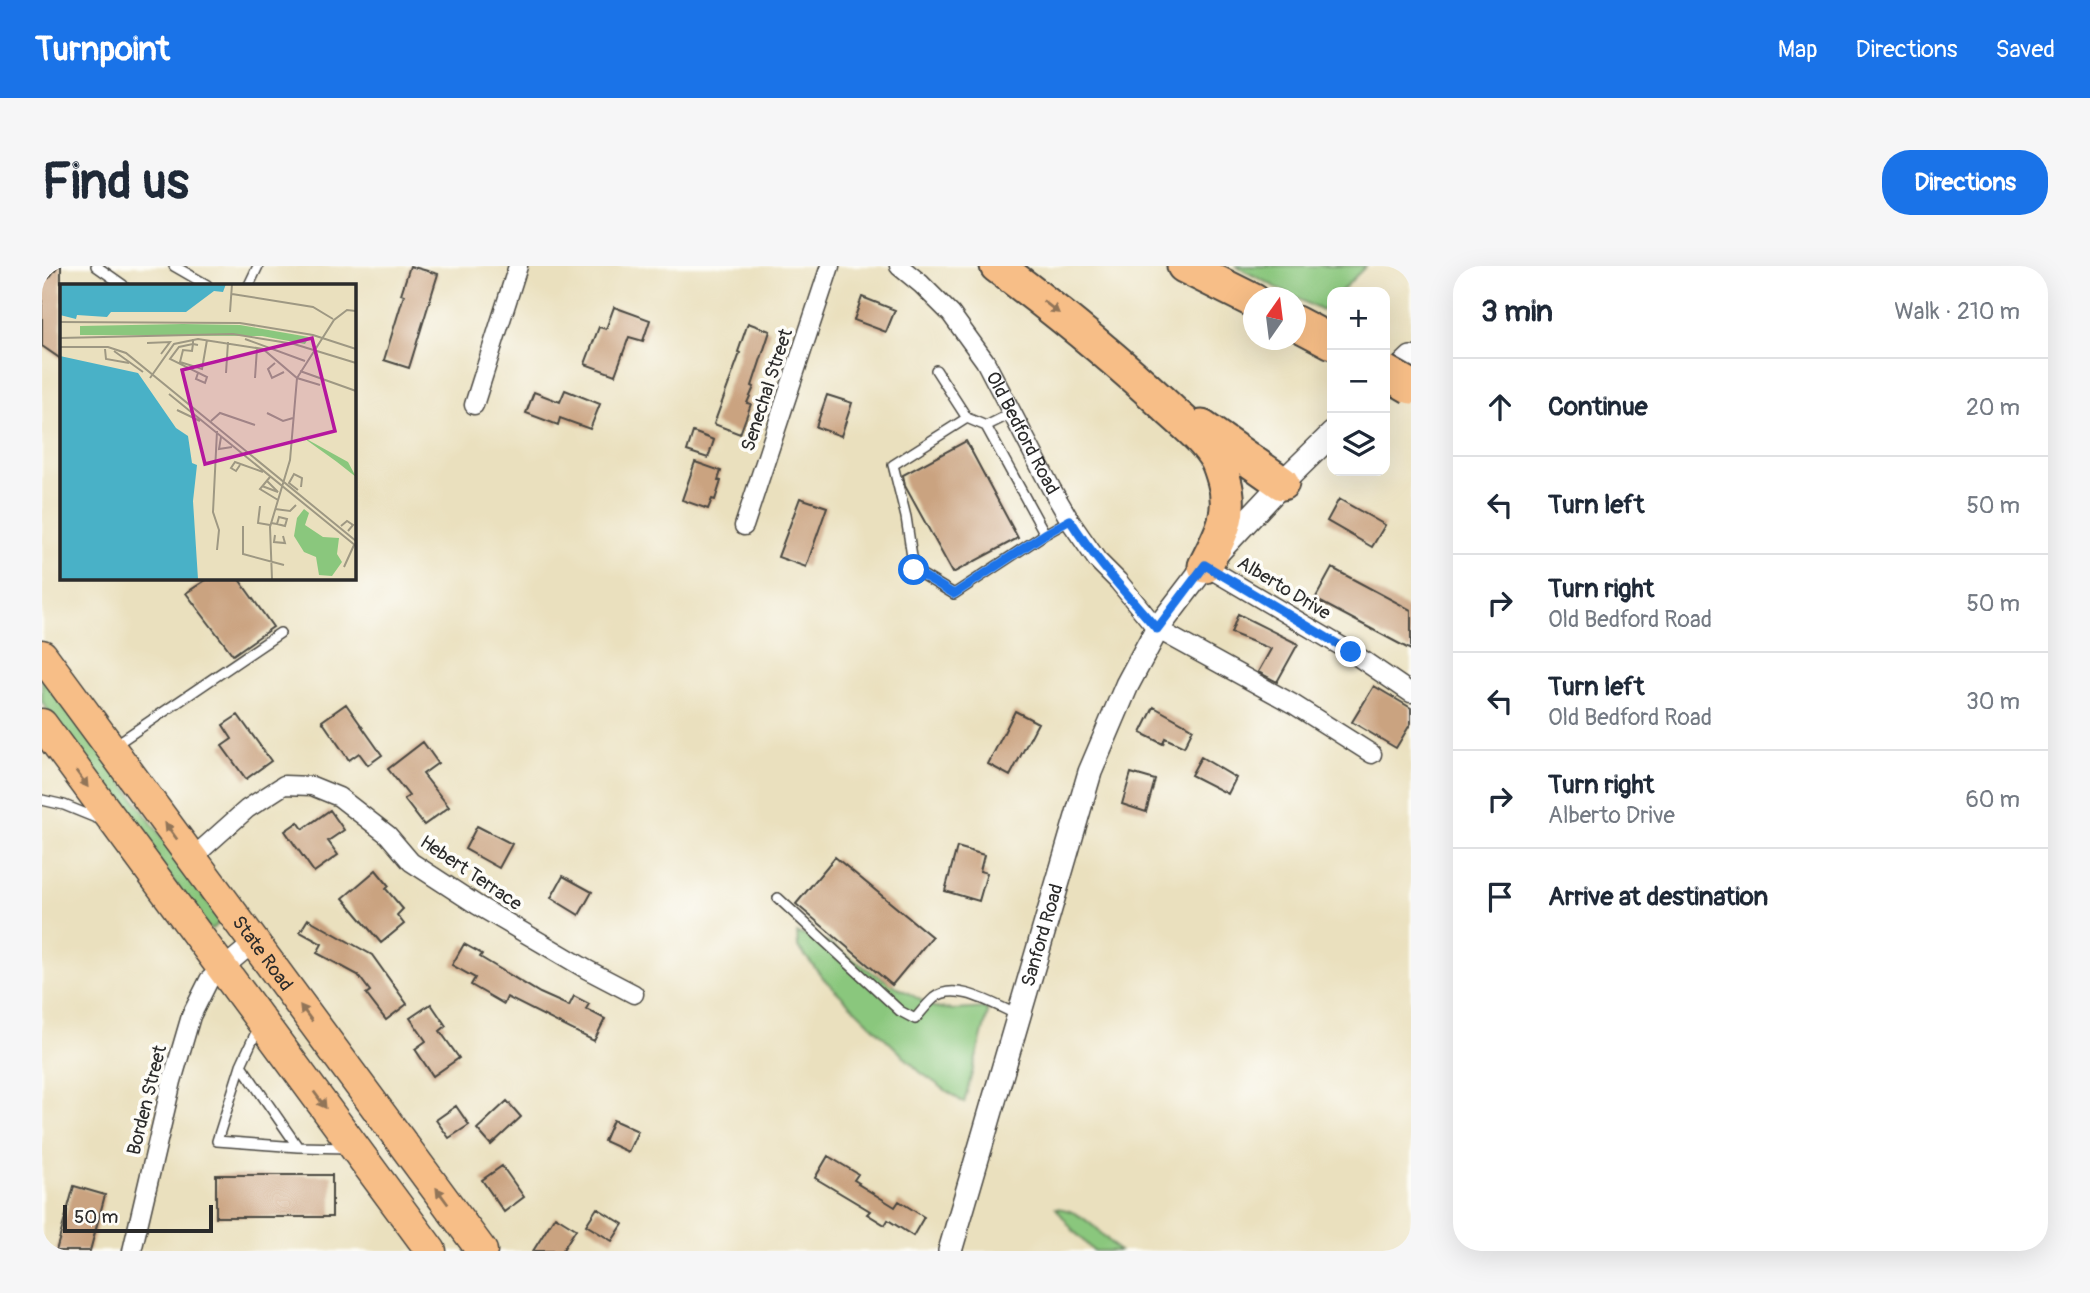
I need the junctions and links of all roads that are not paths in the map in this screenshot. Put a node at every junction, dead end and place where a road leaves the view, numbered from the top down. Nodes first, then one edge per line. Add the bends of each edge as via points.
1 (96, 266) edge
2 (174, 266) edge
3 (258, 266) edge
4 (518, 266) edge
5 (830, 266) edge
6 (899, 266) edge
7 (997, 266) edge
8 (1184, 266) edge
9 (122, 284) edge
10 (205, 284) edge
11 (249, 284) edge
12 (1243, 296) edge
13 (1306, 328) edge
14 (1327, 339) edge
15 (1411, 358) edge
16 (936, 370) dead end
17 (1390, 375) edge
18 (1390, 378) edge
19 (1411, 387) edge
20 (1148, 389) junction
21 (474, 405) dead end
22 (1012, 413) junction
23 (967, 418) junction
24 (986, 426) junction
25 (1327, 439) edge
26 (1282, 483) junction
27 (1070, 520) junction
28 (744, 526) dead end
29 (1045, 534) junction
30 (1205, 565) junction
31 (1157, 629) junction
32 (281, 632) dead end
33 (42, 655) edge
34 (1411, 693) edge
35 (42, 724) edge
36 (110, 748) junction
37 (1372, 754) dead end
38 (42, 800) edge
39 (116, 825) junction
40 (191, 859) junction
41 (778, 898) dead end
42 (253, 943) junction
43 (223, 968) junction
44 (634, 994) dead end
45 (1020, 1015) junction
46 (262, 1020) junction
47 (242, 1065) junction
48 (298, 1147) junction
49 (355, 1148) junction
50 (132, 1251) edge
51 (430, 1251) edge
52 (482, 1251) edge
53 (950, 1251) edge

1 - 9 lane
2 - 10 lane
3 - 11 lane
4 - 21 street
5 - 28 street, Senechal Street
6 - 22 street, Old Bedford Road via 951,314 985,360
7 -> 20 highway
8 - 12 highway
13 - 14 highway
15 - 18 street
16 - 23 lane
17 - 19 highway, bridge
20 - 26 highway
20 - 30 highway via 1216,458 1224,481 1225,527
22 - 24 lane
22 - 27 street, Old Bedford Road
23 - 24 lane
23 - 29 lane via 893,465 914,570 954,594
24 - 29 lane
25 - 26 street
26 - 30 street
27 - 29 lane
27 - 31 street, Old Bedford Road via 1097,560
30 - 31 street
30 - 34 street, Alberto Drive
31 - 37 street via 1293,704
31 - 45 street, Sanford Road via 1090,772
32 - 36 lane
33 - 36 main road, State Road
35 -> 39 main road, State Road
40 -> 36 main road, State Road
38 - 39 lane
39 - 43 main road, State Road
40 - 42 main road, State Road
40 - 44 street, Hebert Terrace via 247,809 284,785 312,786 340,797 387,835 411,862 477,905
41 - 45 lane via 900,1011 915,1019 935,996 951,990
42 - 43 street, Borden Street
52 -> 42 main road, State Road
43 - 46 main road, State Road
43 - 50 street, Borden Street via 209,980 191,1016
45 - 53 street, Sanford Road
46 - 47 lane
46 -> 49 main road, State Road
47 - 48 lane
47 - 48 lane via 217,1141
48 - 49 lane
49 - 51 main road, State Road

